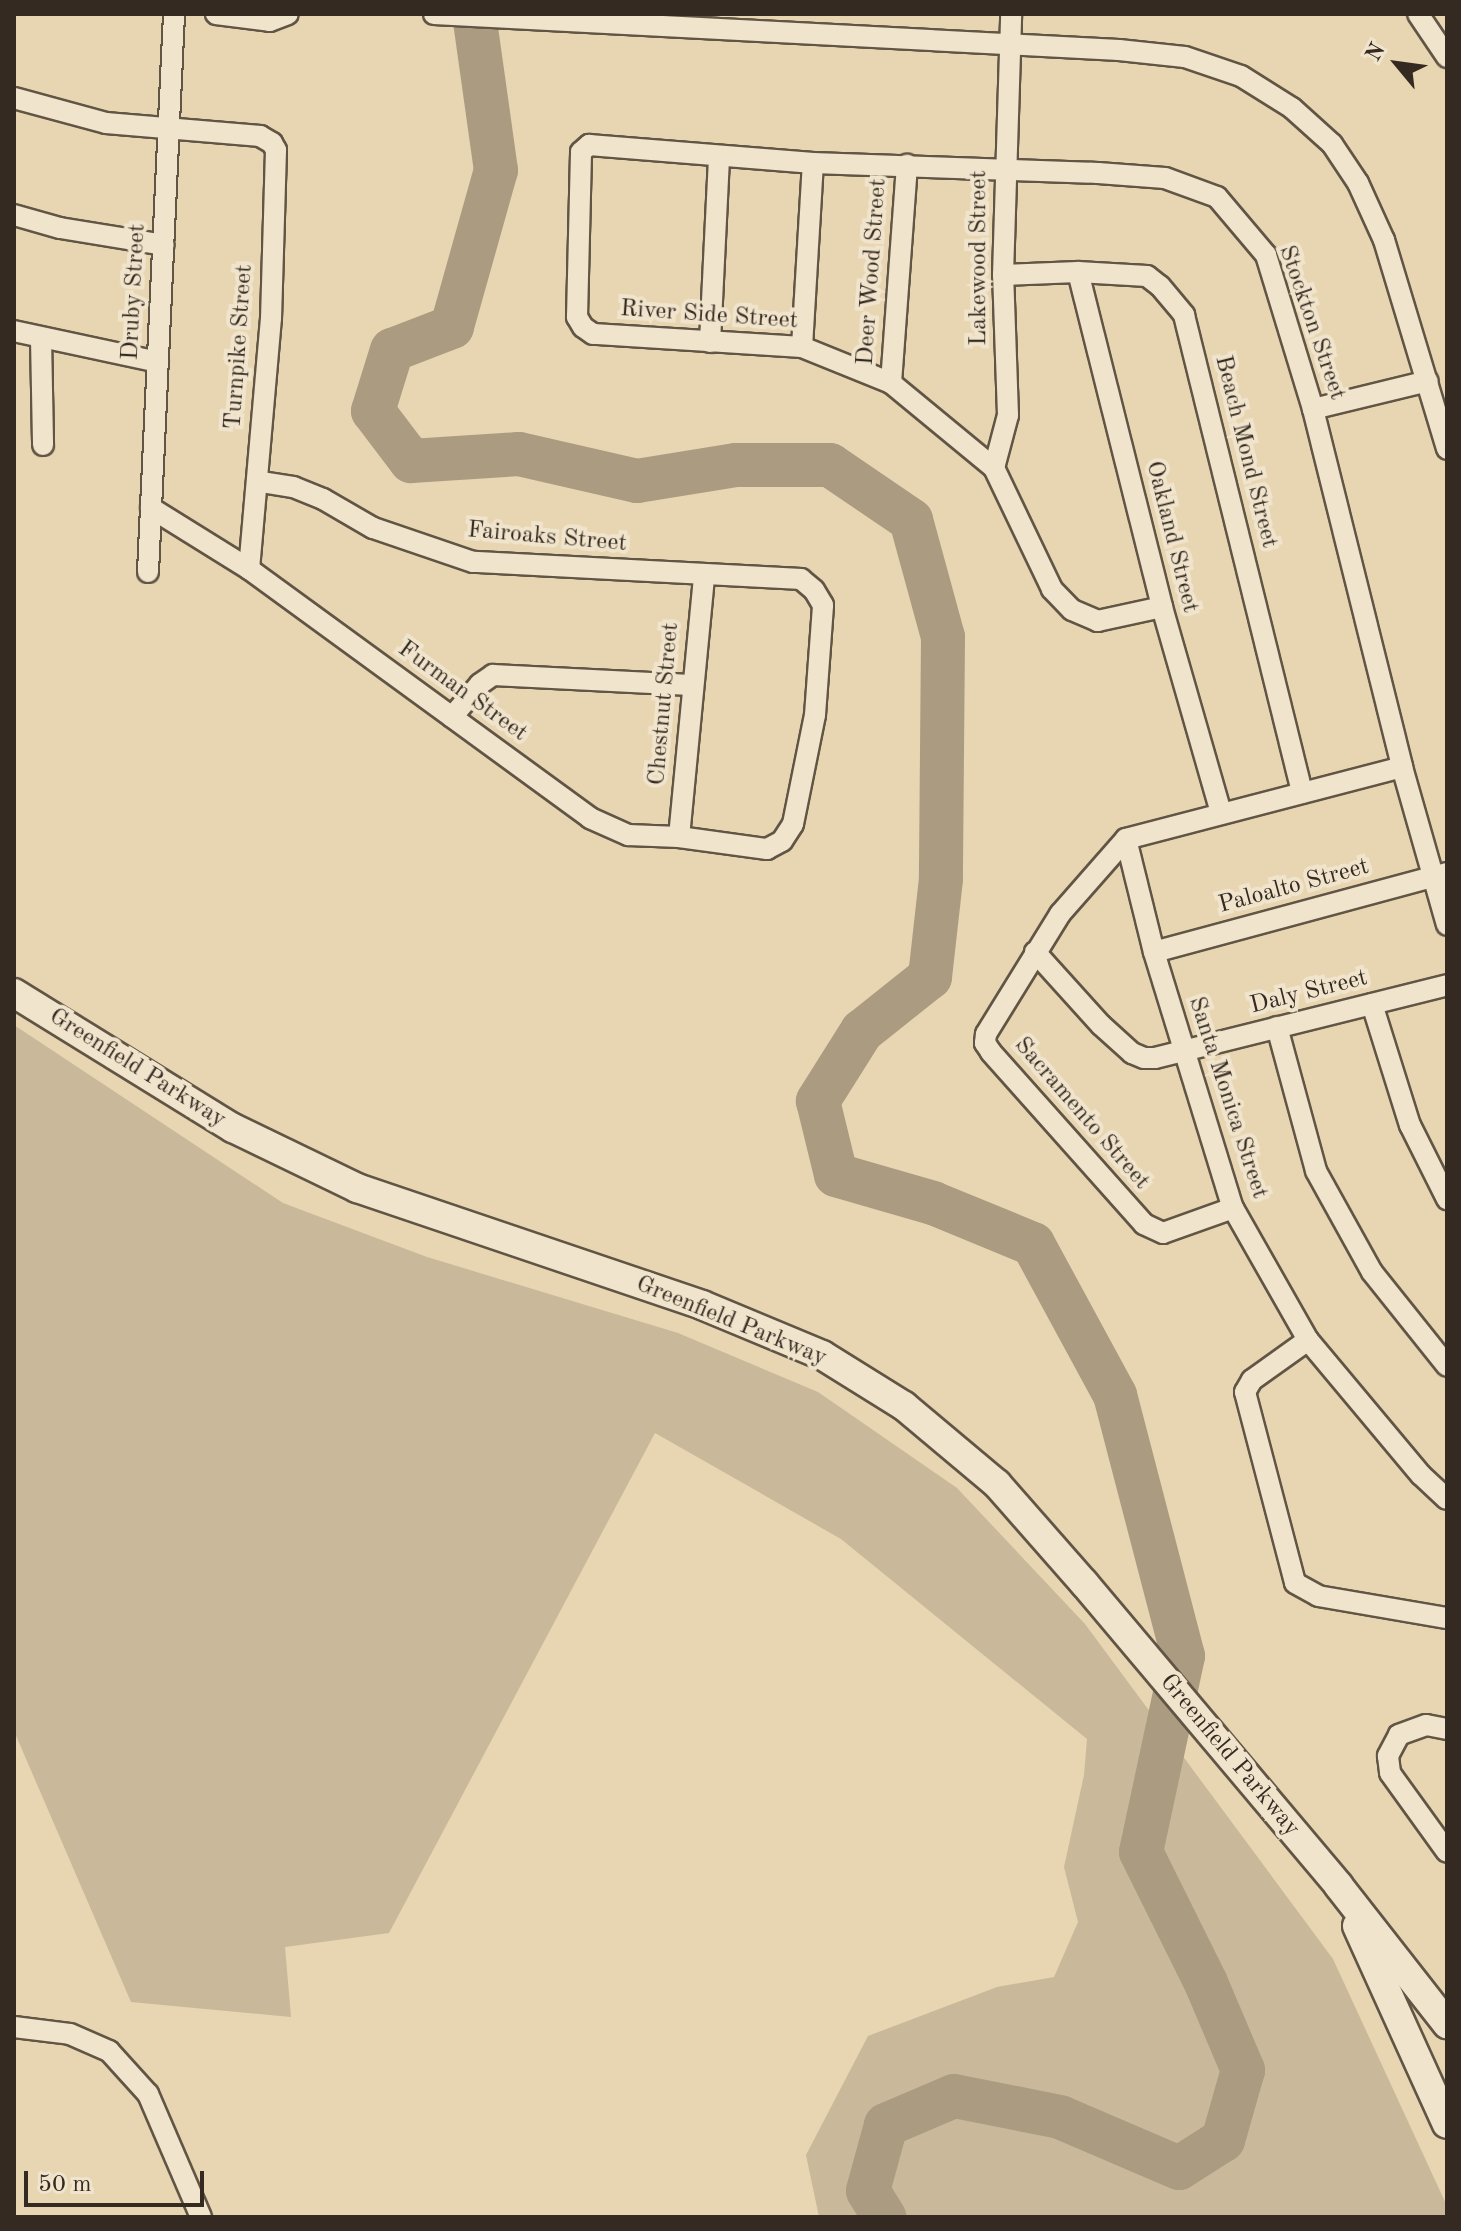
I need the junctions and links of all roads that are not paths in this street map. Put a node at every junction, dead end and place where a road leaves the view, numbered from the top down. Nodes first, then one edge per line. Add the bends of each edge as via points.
1 (174, 14) edge
2 (216, 14) edge
3 (288, 14) edge
4 (434, 14) edge
5 (1011, 14) edge
6 (1418, 14) edge
7 (588, 19) edge
8 (1441, 35) edge
9 (1009, 46) junction
10 (1447, 57) edge
11 (14, 98) edge
12 (169, 128) junction
13 (719, 157) junction
14 (578, 162) joint
15 (813, 163) junction
16 (907, 165) junction
17 (1006, 171) junction
18 (14, 215) edge
19 (164, 245) junction
20 (1078, 272) junction
21 (1003, 275) junction
22 (14, 331) edge
23 (41, 338) junction
24 (710, 342) junction
25 (802, 347) junction
26 (158, 362) junction
27 (1428, 381) junction
28 (891, 383) junction
29 (1313, 409) junction
30 (43, 445) dead end
31 (1447, 449) edge
32 (994, 468) junction
33 (257, 481) junction
34 (151, 508) junction
35 (249, 569) junction
36 (148, 572) dead end
37 (704, 575) junction
38 (1162, 607) junction
39 (691, 685) junction
40 (452, 717) junction
41 (1402, 767) junction
42 (1302, 793) junction
43 (1221, 813) junction
44 (679, 837) junction
45 (1126, 839) junction
46 (767, 849) joint
47 (1441, 874) edge
48 (1447, 925) edge
49 (1035, 952) junction
50 (1154, 952) junction
51 (1447, 985) edge
52 (14, 993) edge
53 (1372, 1004) junction
54 (1277, 1027) junction
55 (1184, 1050) junction
56 (1447, 1199) edge
57 (1233, 1208) junction
58 (1308, 1340) junction
59 (1447, 1366) edge
60 (1447, 1499) edge
61 (1447, 1618) edge
62 (1447, 1729) edge
63 (1447, 1852) edge
64 (1338, 1885) junction
65 (1447, 2024) edge
66 (14, 2027) edge
67 (1447, 2124) edge
68 (201, 2217) edge

1 - 12 street, Druby Street
2 - 3 street via 270,21
4 - 7 street
5 - 9 street, Lakewood Street
6 - 8 street
7 - 9 street
8 - 10 street
9 - 17 street, Lakewood Street
9 - 27 street via 1185,57 1241,76 1292,108 1332,144 1358,183 1384,240
11 - 12 street via 106,123
12 - 19 street, Druby Street
12 - 33 street, Turnpike Street via 260,136 276,150 271,318
13 - 14 street, Stockton Street via 589,145
13 - 15 street, Stockton Street
13 - 24 street
14 - 24 street, River Side Street via 577,317 583,327 593,334
15 - 16 street, Stockton Street
15 - 25 street
16 - 17 street, Stockton Street
16 - 28 street, Deer Wood Street
17 - 21 street, Lakewood Street
17 - 29 street, Stockton Street via 1165,178 1217,197 1266,255
18 - 19 street
19 - 26 street, Druby Street
20 - 21 street, Beach Mond Street
20 - 38 street, Oakland Street
20 - 42 street, Beach Mond Street via 1147,276 1184,315
21 - 32 street, Lakewood Street via 1008,415
22 - 23 street
23 - 26 street
23 - 30 street
24 - 25 street, River Side Street
25 - 28 street, River Side Street
26 - 34 street, Druby Street
27 - 29 street
27 - 31 street
28 - 32 street, River Side Street
29 - 41 street, Stockton Street
32 - 38 street, River Side Street via 1052,589 1072,610 1098,621
33 - 35 street, Turnpike Street
33 - 37 street, Fairoaks Street via 293,487 373,528 473,562
34 - 35 street, Furman Street
34 - 36 street, Druby Street
35 - 40 street, Furman Street
37 - 39 street, Chestnut Street
37 - 46 street, Fairoaks Street via 801,579 823,605 815,715 793,824 782,841
38 - 43 street, Oakland Street
39 - 40 street via 493,675
39 - 44 street, Chestnut Street
40 - 44 street, Furman Street via 590,818 628,835
41 - 42 street
41 - 47 street, Stockton Street
42 - 43 street
43 - 45 street
44 - 46 street, Furman Street
45 - 49 street, Sacramento Street via 1060,914
45 - 50 street, Santa Monica Street
47 - 48 street, Stockton Street
47 - 50 street, Paloalto Street
49 - 55 street, Daly Street via 1132,1053 1155,1058
49 - 57 street, Sacramento Street via 986,1034 991,1052 1144,1224 1163,1233
50 - 55 street, Santa Monica Street
51 - 53 street, Daly Street
52 - 64 main road, Greenfield Parkway via 233,1128 357,1188 702,1305 822,1355 904,1406 997,1484
53 - 54 street, Daly Street
53 - 56 street via 1410,1125
54 - 55 street, Daly Street
54 - 59 street via 1316,1171 1372,1272
55 - 57 street, Santa Monica Street
57 - 58 street, Santa Monica Street
58 - 60 street, Santa Monica Street
58 - 61 street via 1252,1380 1245,1392 1295,1583 1318,1596
62 - 63 street via 1426,1725 1399,1735 1388,1756 1390,1773
64 - 65 main road, Greenfield Parkway
64 - 67 main road, Greenfield Parkway
66 - 68 street via 70,2034 109,2051 148,2094

